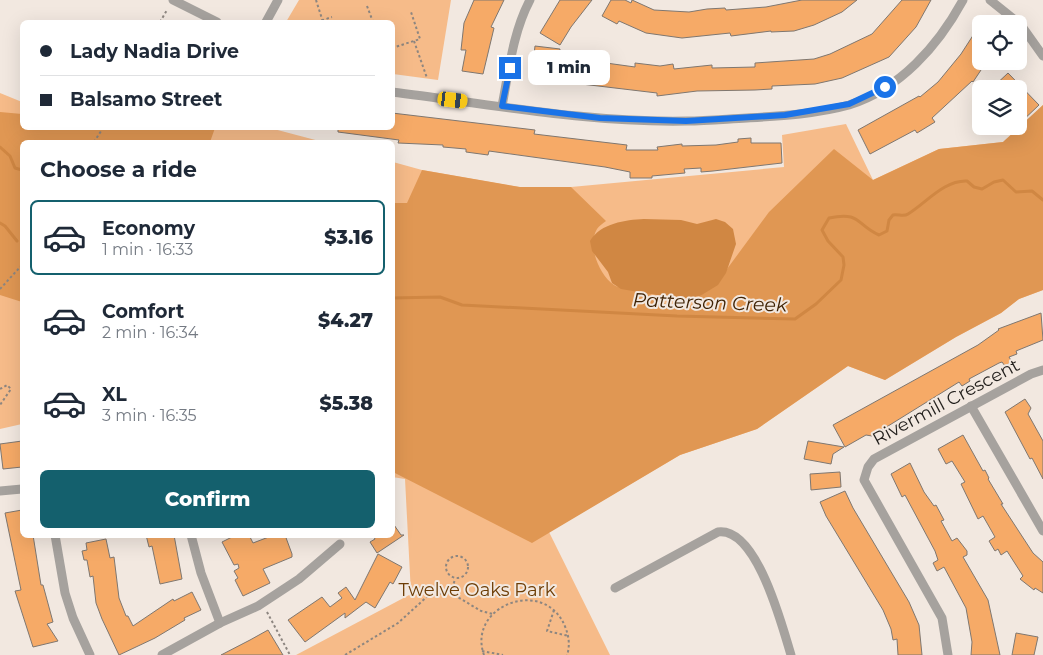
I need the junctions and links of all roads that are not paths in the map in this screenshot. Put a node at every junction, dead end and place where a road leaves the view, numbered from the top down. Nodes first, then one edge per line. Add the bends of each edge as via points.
1 (173, 0) edge
2 (278, 0) edge
3 (530, 0) edge
4 (963, 0) edge
5 (990, 0) edge
6 (213, 20) edge
7 (267, 20) edge
8 (1043, 56) edge
9 (395, 92) edge
10 (502, 106) junction
11 (1043, 370) edge
12 (971, 406) junction
13 (20, 489) edge
14 (0, 491) edge
15 (1043, 530) edge
16 (56, 538) edge
17 (192, 538) edge
18 (340, 544) dead end
19 (615, 588) dead end
20 (220, 623) junction
21 (90, 655) edge
22 (162, 655) edge
23 (790, 655) edge
24 (948, 655) edge

1 - 6 street
2 - 7 street
3 - 10 street via 516,34
4 - 10 street via 950,24 912,69 885,87 849,104 785,115 686,121 600,118
5 - 8 street via 1021,25
9 - 10 street
11 - 12 street, Rivermill Crescent
12 - 15 street
12 - 24 street, Rivermill Crescent via 874,459 864,480 942,618
13 - 14 street
16 - 21 street via 72,618
17 - 20 street
18 - 20 street via 300,580 262,604
19 - 23 street via 718,532 729,532 757,562 774,598
20 - 22 street

